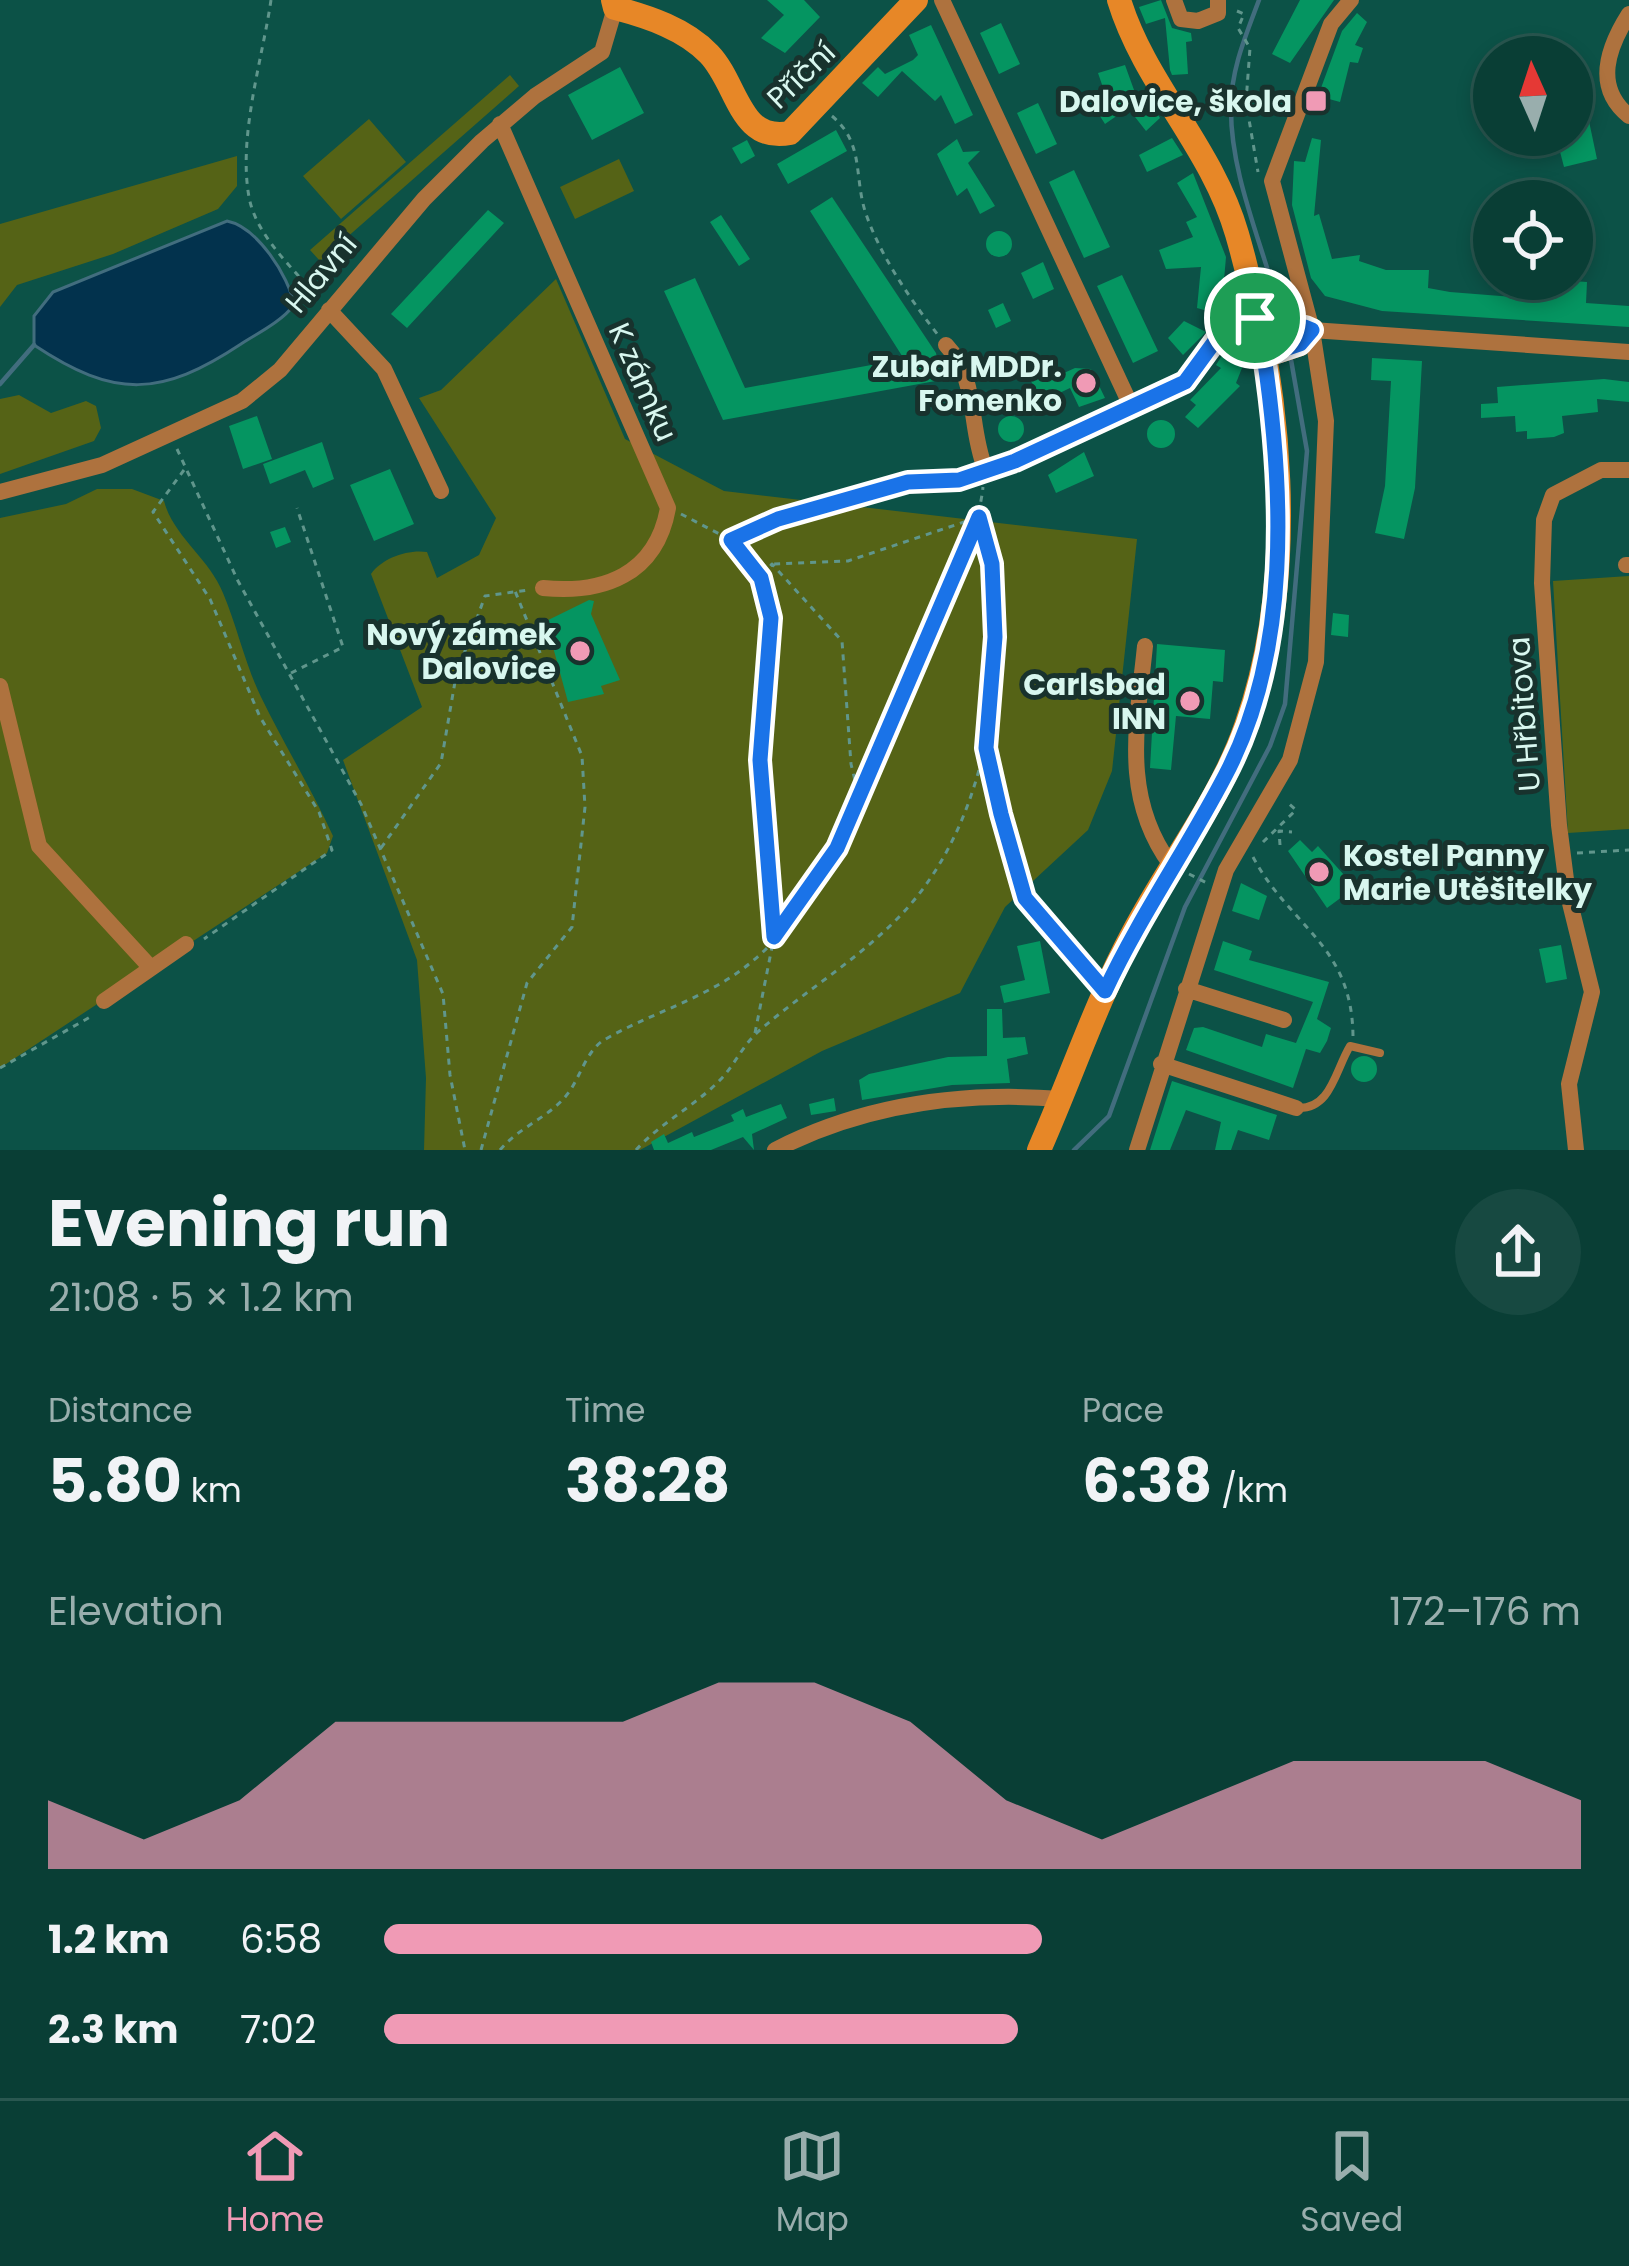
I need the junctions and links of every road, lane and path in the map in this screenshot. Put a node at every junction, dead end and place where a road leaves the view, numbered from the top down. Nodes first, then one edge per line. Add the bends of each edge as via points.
1 (272, 0) edge
2 (916, 0) edge
3 (942, 0) edge
4 (1119, 0) edge
5 (1174, 0) edge
6 (1218, 0) edge
7 (1351, 0) edge
8 (614, 4) edge
9 (1244, 14) dead end
10 (1629, 14) edge
11 (818, 105) junction
12 (1629, 116) edge
13 (500, 124) junction
14 (1272, 181) junction
15 (329, 310) junction
16 (1281, 335) junction
17 (946, 345) joint
18 (1629, 352) edge
19 (1608, 354) junction
20 (1629, 362) edge
21 (1132, 408) junction
22 (172, 436) junction
23 (985, 468) junction
24 (184, 470) junction
25 (1629, 470) edge
26 (441, 491) dead end
27 (0, 492) edge
28 (298, 508) dead end
29 (668, 508) junction
30 (979, 517) junction
31 (731, 540) junction
32 (772, 564) junction
33 (761, 578) junction
34 (543, 588) joint
35 (515, 591) junction
36 (1145, 646) dead end
37 (289, 674) junction
38 (0, 686) edge
39 (986, 748) junction
40 (859, 796) junction
41 (1282, 798) dead end
42 (1278, 830) junction
43 (1292, 832) dead end
44 (1248, 845) junction
45 (1280, 845) dead end
46 (380, 850) junction
47 (1629, 850) edge
48 (1562, 854) junction
49 (1180, 873) junction
50 (1214, 886) junction
51 (774, 937) junction
52 (194, 942) joint
53 (151, 968) junction
54 (1186, 989) junction
55 (1105, 991) junction
56 (104, 1001) dead end
57 (91, 1017) dead end
58 (1285, 1020) dead end
59 (755, 1033) junction
60 (1350, 1046) junction
61 (1380, 1053) dead end
62 (1161, 1064) junction
63 (0, 1068) edge
64 (1062, 1099) junction
65 (1296, 1108) joint
66 (465, 1150) edge
67 (481, 1150) edge
68 (500, 1150) edge
69 (636, 1150) edge
70 (775, 1150) edge
71 (1039, 1150) edge
72 (1137, 1150) edge
73 (1576, 1150) edge

1 - 15 path via 249,199 266,236
2 - 11 street, Příční
3 - 21 street
4 - 16 street via 1143,63 1222,191
5 - 6 street via 1180,19 1208,19
7 - 14 street via 1331,24
8 - 11 street, Příční via 679,31 711,56 754,128 771,137 790,133
8 - 13 street, Hlavní via 602,52
9 - 14 path via 1238,28 1250,48 1252,151 1259,176
10 - 12 street via 1606,73
11 - 17 path via 854,142 865,210
13 - 15 street, Hlavní
13 - 29 street, K zámku
14 - 16 street
15 - 22 street, Hlavní via 280,370 242,401
15 - 26 street via 384,369
16 - 19 street
16 - 21 street via 1223,330 1185,382
16 - 44 street via 1326,421 1316,662 1290,760
16 - 49 street via 1278,510 1261,678
17 - 23 street via 965,365
18 - 19 street
19 - 20 street
21 - 23 street
22 - 24 path
22 - 27 street, Hlavní
23 - 30 path
23 - 31 path via 959,480 908,482
24 - 37 path
24 - 52 path via 153,512 219,615 260,717 319,812 332,850
25 - 48 street, U Hřbitova via 1601,470 1553,495 1544,520
28 - 37 path via 343,647
29 - 31 path
29 - 34 street via 654,544 618,579 602,588
30 - 32 path via 848,561
30 - 39 path via 992,564 995,637
30 - 40 path
31 - 33 path
32 - 33 path
32 - 40 path via 842,641
33 - 51 path via 771,618 760,760
34 - 35 path
35 - 46 path via 485,596 456,676 441,764
35 - 67 path via 582,756 585,807 572,927 527,983
36 - 49 street via 1133,767 1153,840
37 - 46 path
38 - 53 street via 39,846
39 - 55 path via 1025,898
39 - 59 path via 925,886 852,960
40 - 51 path via 837,848
41 - 42 path via 1296,810
42 - 43 path
42 - 44 path
42 - 45 path
44 - 50 street
44 - 60 path via 1342,971 1353,1010
46 - 66 path via 443,994
47 - 48 path
48 - 73 street, U Hřbitova via 1592,992 1570,1084
49 - 50 path
49 - 55 street
50 - 54 street
51 - 59 path
51 - 68 path via 750,964 598,1043 567,1095
52 - 53 street
53 - 56 street
54 - 58 street
54 - 62 street
55 - 64 street
57 - 63 path
59 - 69 path via 719,1082
60 - 61 lane
60 - 65 lane via 1323,1101
62 - 65 street
62 - 72 street
64 - 70 street via 1013,1095 883,1108
64 - 71 street

